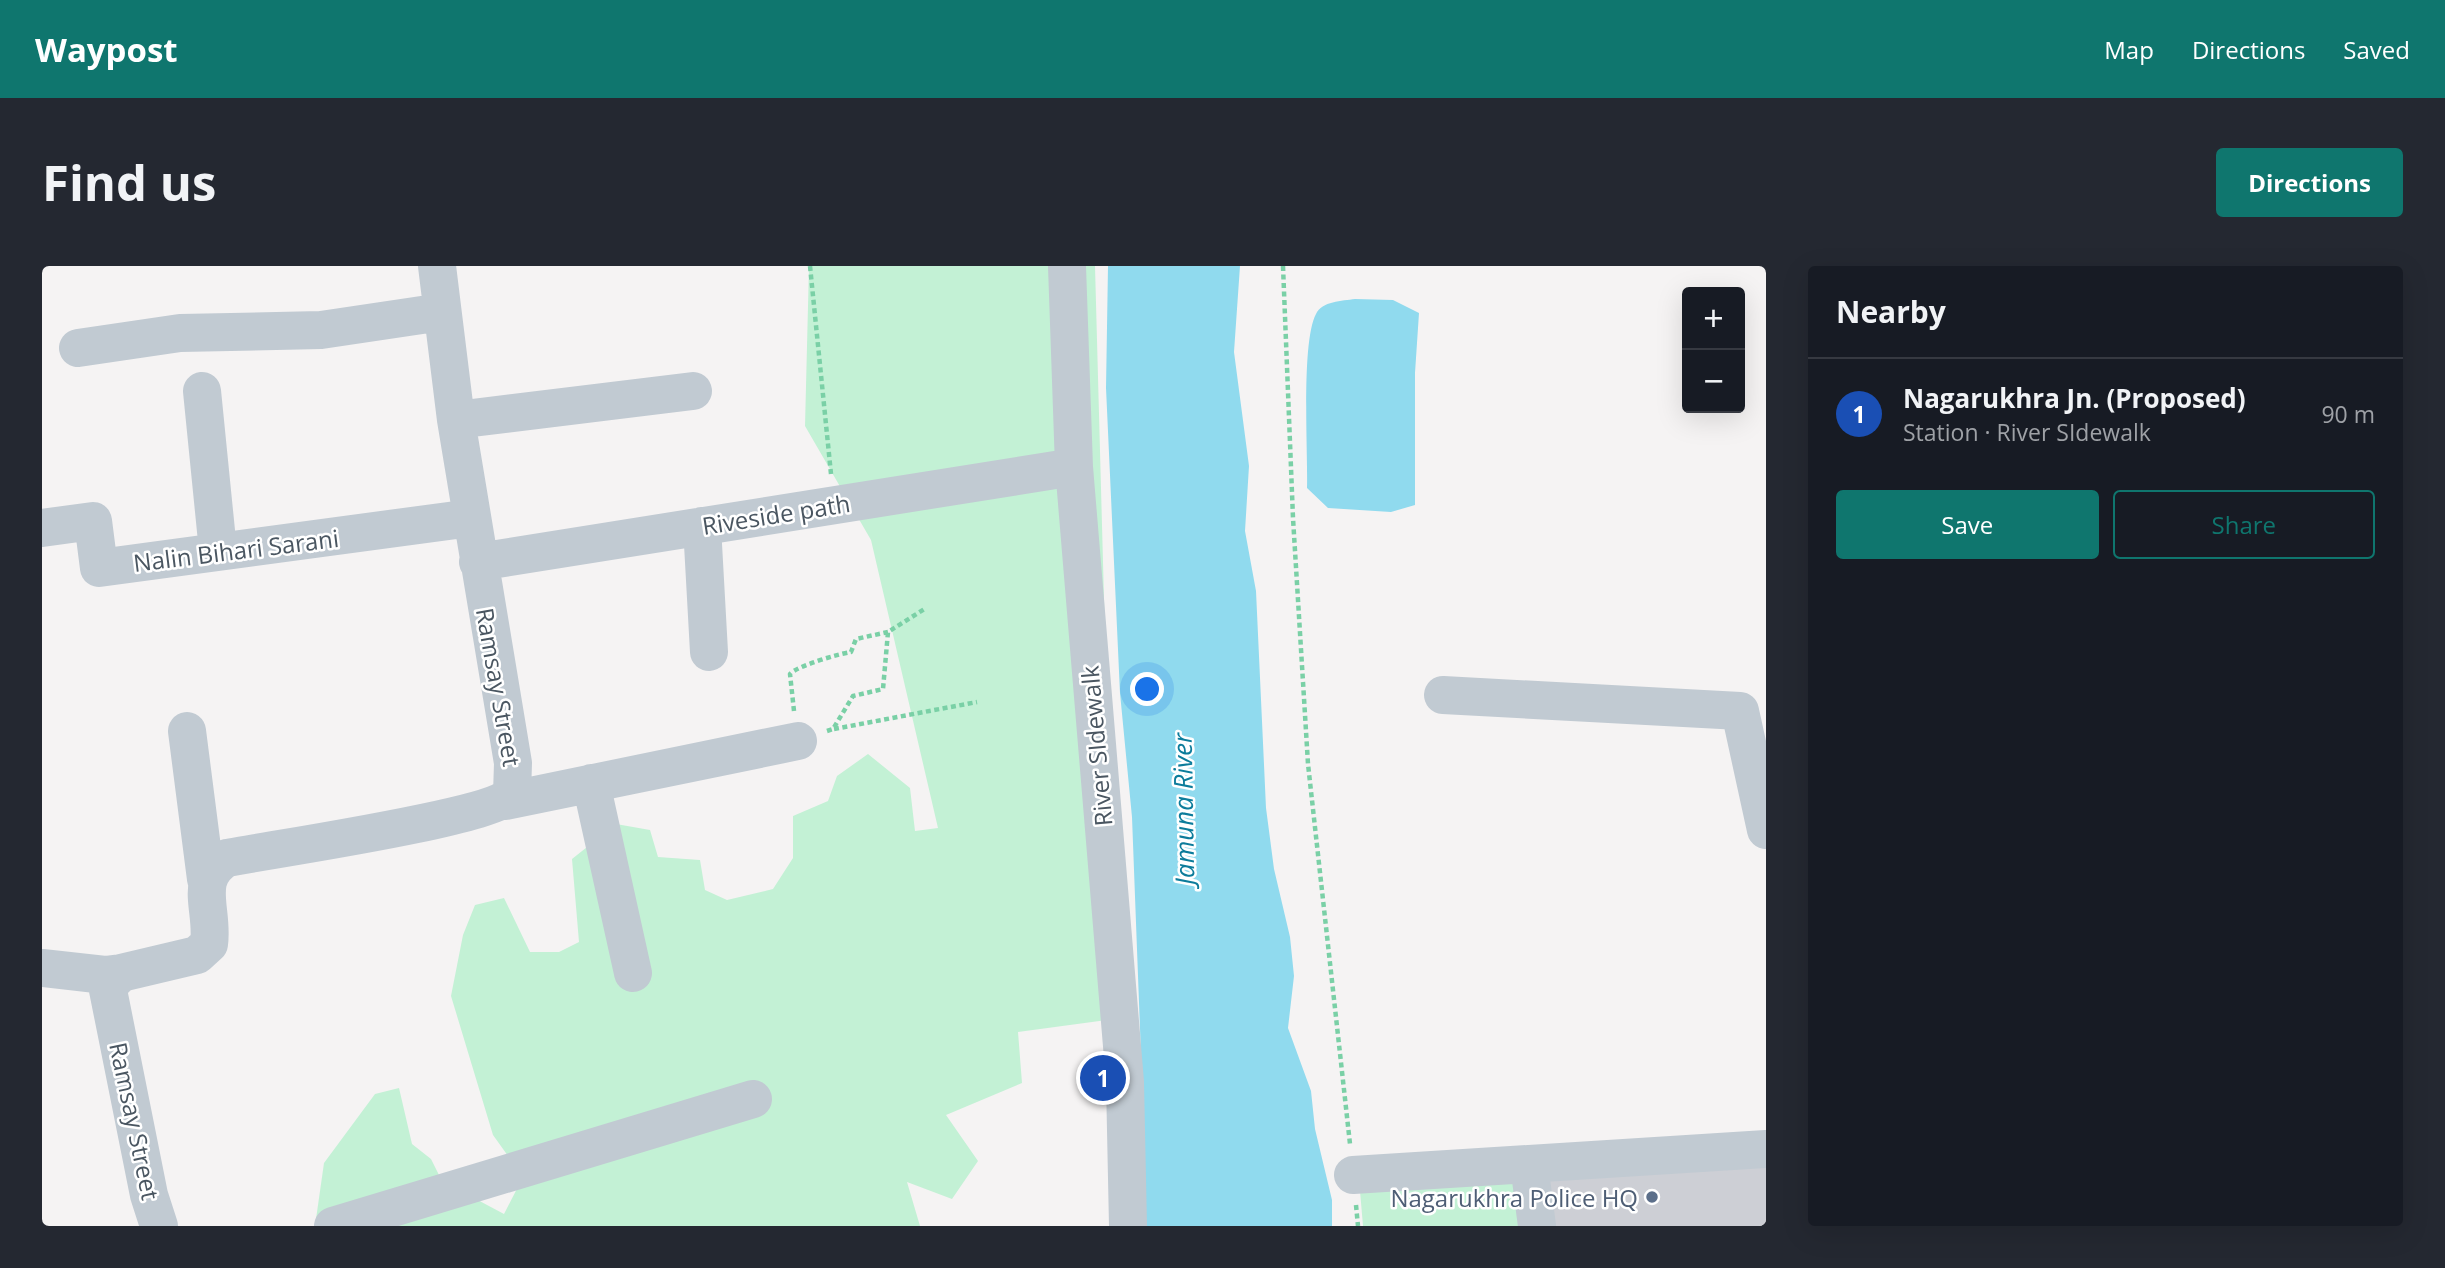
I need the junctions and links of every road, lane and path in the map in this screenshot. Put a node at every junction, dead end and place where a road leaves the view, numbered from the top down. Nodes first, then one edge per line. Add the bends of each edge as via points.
1 (437, 266) edge
2 (810, 266) edge
3 (1067, 266) edge
4 (1283, 266) edge
5 (442, 312) junction
6 (78, 348) dead end
7 (202, 391) dead end
8 (693, 391) dead end
9 (456, 420) junction
10 (1074, 467) junction
11 (834, 505) junction
12 (471, 517) junction
13 (702, 526) junction
14 (42, 528) edge
15 (218, 551) junction
16 (478, 562) junction
17 (926, 608) dead end
18 (888, 632) junction
19 (709, 652) dead end
20 (1443, 695) dead end
21 (977, 702) dead end
22 (1753, 712) edge
23 (187, 731) dead end
24 (815, 735) junction
25 (590, 783) junction
26 (506, 800) junction
27 (1766, 830) edge
28 (206, 879) junction
29 (42, 968) edge
30 (633, 973) dead end
31 (111, 978) junction
32 (753, 1099) dead end
33 (1766, 1149) edge
34 (1528, 1164) junction
35 (1353, 1175) junction
36 (159, 1226) edge
37 (333, 1226) edge
38 (1128, 1226) edge
39 (1358, 1226) edge
40 (1536, 1226) edge

1 - 5 street, Ramsay Street
2 - 11 path
3 - 10 street, River SIdewalk
4 - 35 path via 1308,764
5 - 6 street via 321,330 180,333
5 - 9 street, Ramsay Street
7 - 15 street
8 - 9 street
9 - 12 street, Ramsay Street
10 - 11 street, Riveside path
10 - 38 street, River SIdewalk via 1125,1082
11 - 13 street, Riveside path
12 - 15 street, Nalin Bihari Sarani
12 - 16 street, Ramsay Street
13 - 16 street, Riveside path
13 - 19 street
14 - 15 street, Nalin Bihari Sarani via 93,521 99,568
16 - 26 street, Ramsay Street via 513,763 515,783
17 - 18 path
18 - 24 path via 883,689 853,696
18 - 24 path via 856,639 851,652 797,666 790,674
20 - 22 street
21 - 24 path
22 - 27 street
23 - 28 street
24 - 25 street
25 - 26 street
25 - 30 street
26 - 28 street, Ramsay Street via 414,824 227,858 213,866
28 - 31 street via 212,926 209,944 197,955
29 - 31 street
31 - 36 street, Ramsay Street via 149,1195
32 - 37 street
33 - 34 street
34 - 35 street
34 - 40 street
35 - 39 path

